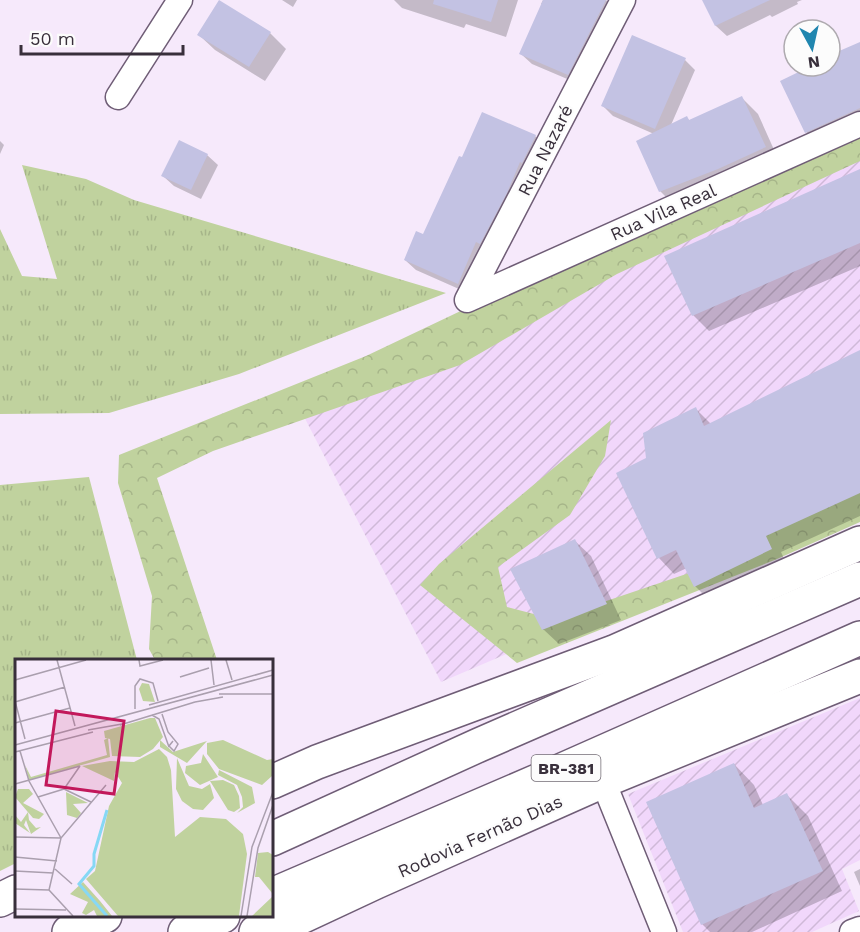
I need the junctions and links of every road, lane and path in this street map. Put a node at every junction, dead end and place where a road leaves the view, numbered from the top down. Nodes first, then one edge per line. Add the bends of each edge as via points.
1 (180, 0) edge
2 (622, 0) edge
3 (118, 97) dead end
4 (860, 124) edge
5 (466, 300) joint
6 (860, 543) edge
7 (860, 579) edge
8 (860, 638) edge
9 (860, 676) edge
10 (488, 741) junction
11 (603, 781) junction
12 (273, 782) edge
13 (273, 820) edge
14 (273, 839) edge
15 (15, 892) edge
16 (273, 895) edge
17 (0, 900) edge
18 (101, 917) edge
19 (218, 917) edge
20 (278, 928) edge
21 (860, 929) edge
22 (69, 932) edge
23 (184, 932) edge
24 (256, 932) edge
25 (664, 932) edge
26 (852, 932) edge

1 - 3 street
2 - 5 street, Rua Nazaré
4 - 5 street, Rua Vila Real
6 - 12 main road via 614,652
7 - 10 main road
8 - 16 main road, Rodovia Fernão Dias / BR-381
9 - 11 main road, Rodovia Fernão Dias / BR-381
10 - 13 main road
10 - 14 main road
11 - 20 main road, Rodovia Fernão Dias / BR-381
11 - 25 street
15 - 17 main road
18 - 22 main road
19 - 23 main road
20 - 24 main road, Rodovia Fernão Dias
21 - 26 street

